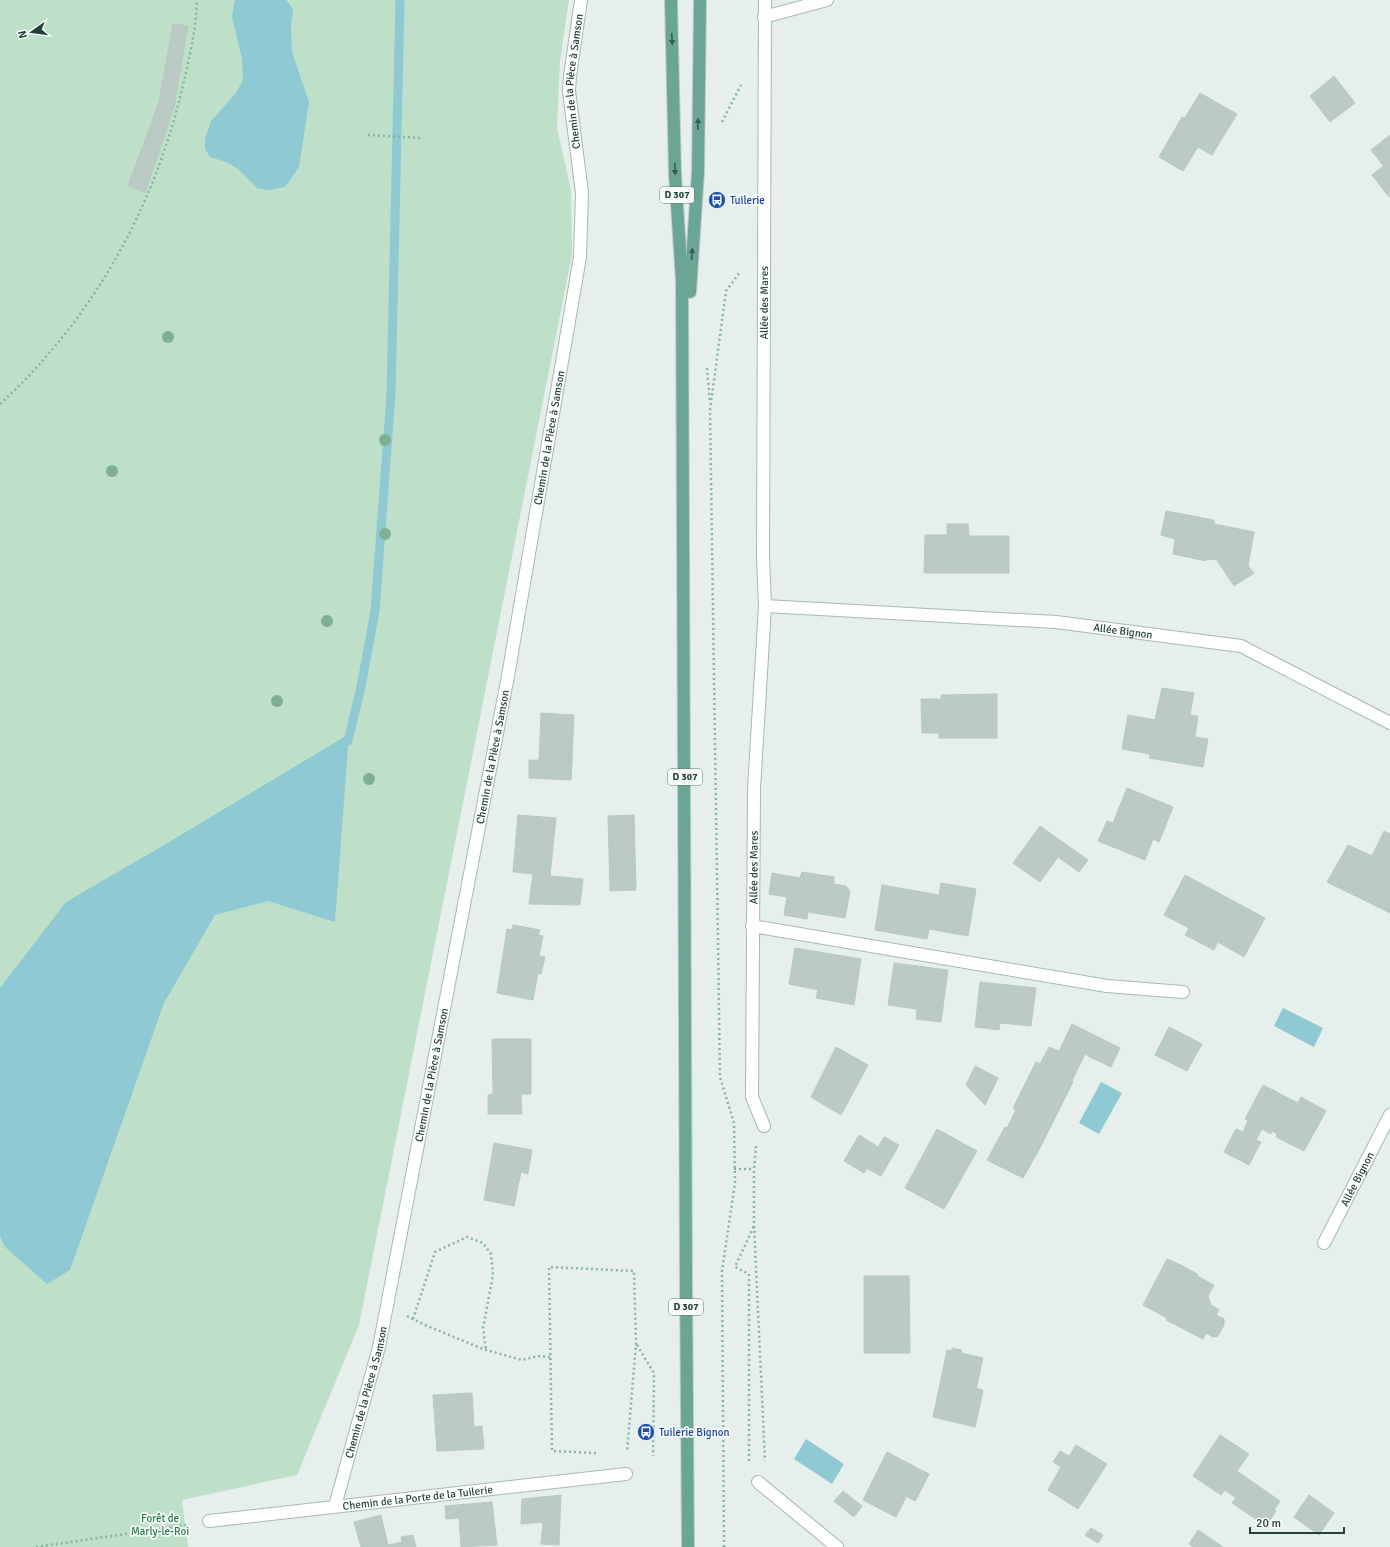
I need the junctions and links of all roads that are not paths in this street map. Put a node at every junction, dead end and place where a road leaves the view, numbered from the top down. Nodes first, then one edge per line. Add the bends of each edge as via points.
1 (581, 0) edge
2 (671, 0) edge
3 (700, 0) edge
4 (765, 0) edge
5 (827, 0) edge
6 (764, 17) junction
7 (683, 391) junction
8 (765, 606) junction
9 (1390, 723) edge
10 (752, 926) junction
11 (1183, 992) dead end
12 (1390, 1115) edge
13 (764, 1126) road end
14 (1324, 1243) dead end
15 (626, 1474) road end
16 (758, 1482) road end
17 (335, 1506) junction
18 (209, 1521) road end
19 (688, 1547) edge
20 (837, 1547) edge

1 - 17 street, Chemin de la Pièce à Samson via 569,92 582,193 580,256 508,676 387,1307 379,1347
2 -> 7 main road, D 307 via 675,174 682,281
7 -> 3 main road, D 307 via 698,172
4 - 6 street, Allée des Mares
5 - 6 street
6 - 8 street, Allée des Mares
7 - 19 main road, D 307
8 - 9 street, Allée Bignon via 1056,622 1241,646
8 - 10 street, Allée des Mares via 754,789
10 - 11 street via 1107,986
10 - 13 street, Allée des Mares via 752,1097
12 - 14 street, Allée Bignon
15 - 17 street, Chemin de la Porte de la Tuilerie
16 - 20 street
17 - 18 street, Chemin de la Porte de la Tuilerie

